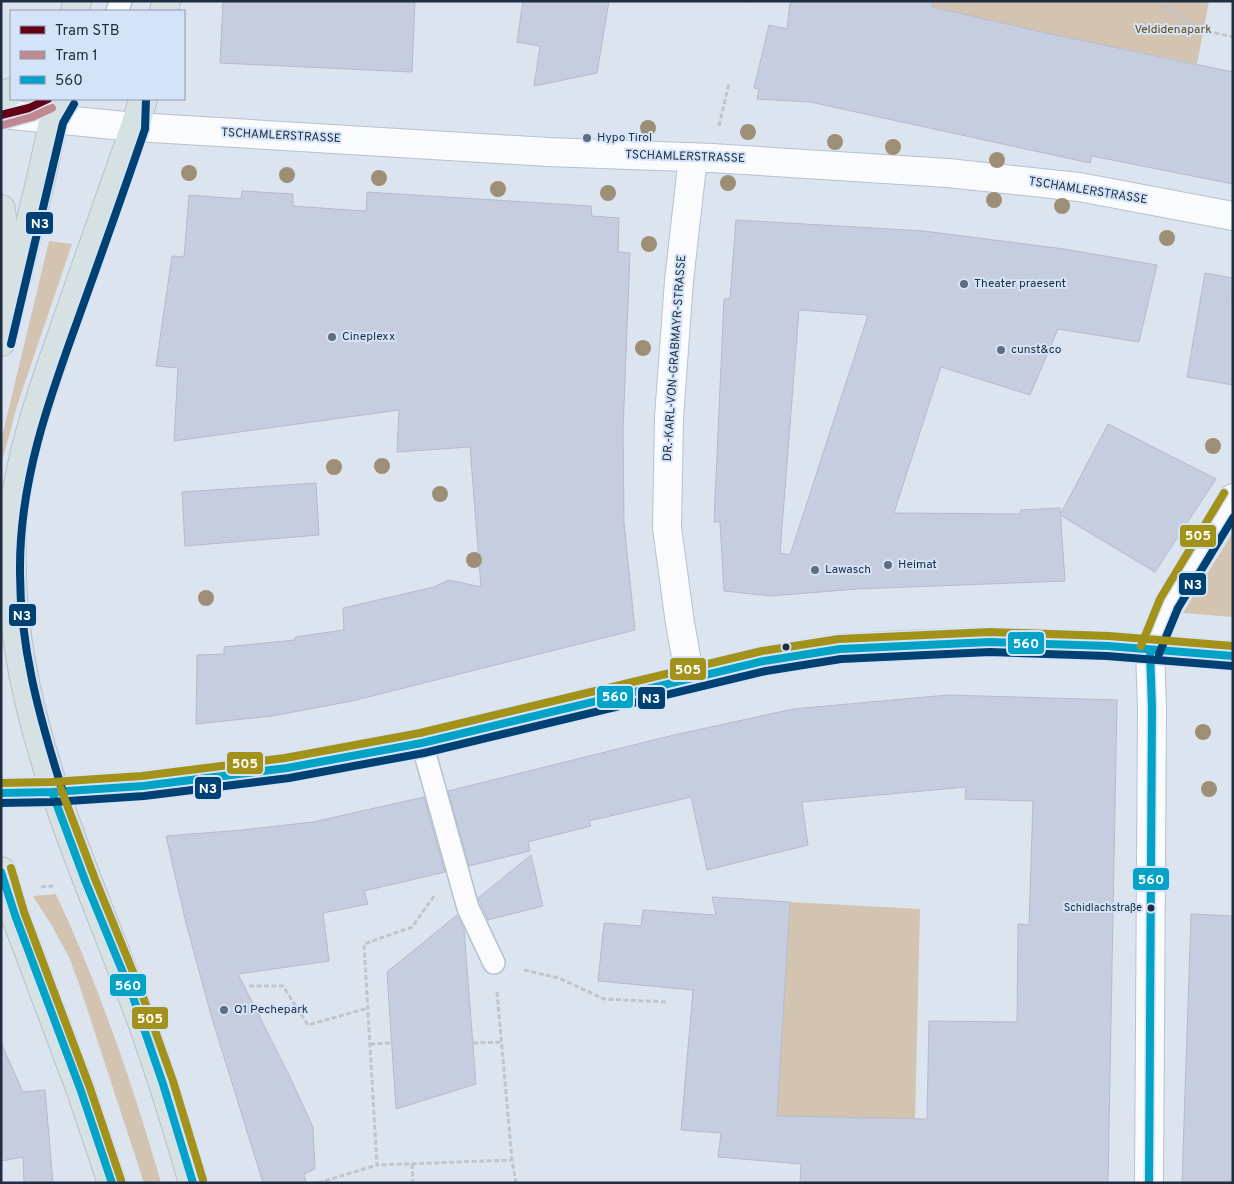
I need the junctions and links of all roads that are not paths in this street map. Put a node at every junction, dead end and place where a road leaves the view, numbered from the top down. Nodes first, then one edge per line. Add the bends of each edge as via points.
1 (136, 100) edge
2 (143, 100) edge
3 (59, 105) edge
4 (1, 114) edge
5 (135, 128) junction
6 (703, 157) junction
7 (1, 209) edge
8 (1233, 216) edge
9 (13, 295) junction
10 (1, 342) edge
11 (1233, 498) edge
12 (1150, 650) junction
13 (1233, 656) edge
14 (690, 678) junction
15 (422, 743) junction
16 (52, 792) junction
17 (1, 793) edge
18 (1, 871) edge
19 (494, 964) road end
20 (112, 1183) edge
21 (192, 1183) edge
22 (1149, 1183) edge

1 - 5 lane
2 - 5 main road
3 - 4 street, TSCHAMLERSTRASSE
3 - 5 street, TSCHAMLERSTRASSE
3 - 9 main road
5 - 6 street, TSCHAMLERSTRASSE via 548,152
5 - 16 main road via 34,419 12,520 10,574 16,648 28,710
6 - 8 street, TSCHAMLERSTRASSE via 948,173 1079,187
6 - 14 street, DR.-KARL-VON-GRABMAYR-STRASSE via 679,281 669,416 667,528
7 - 9 main road via 6,267
9 - 10 main road
11 - 12 street via 1169,603
12 - 13 street
12 - 14 street via 990,642 900,645 840,649 764,661
12 - 22 street
14 - 15 street
15 - 16 street via 288,768 143,786
15 - 19 lane via 468,908
16 - 17 main road
16 - 21 main road via 136,1006
18 - 20 main road

